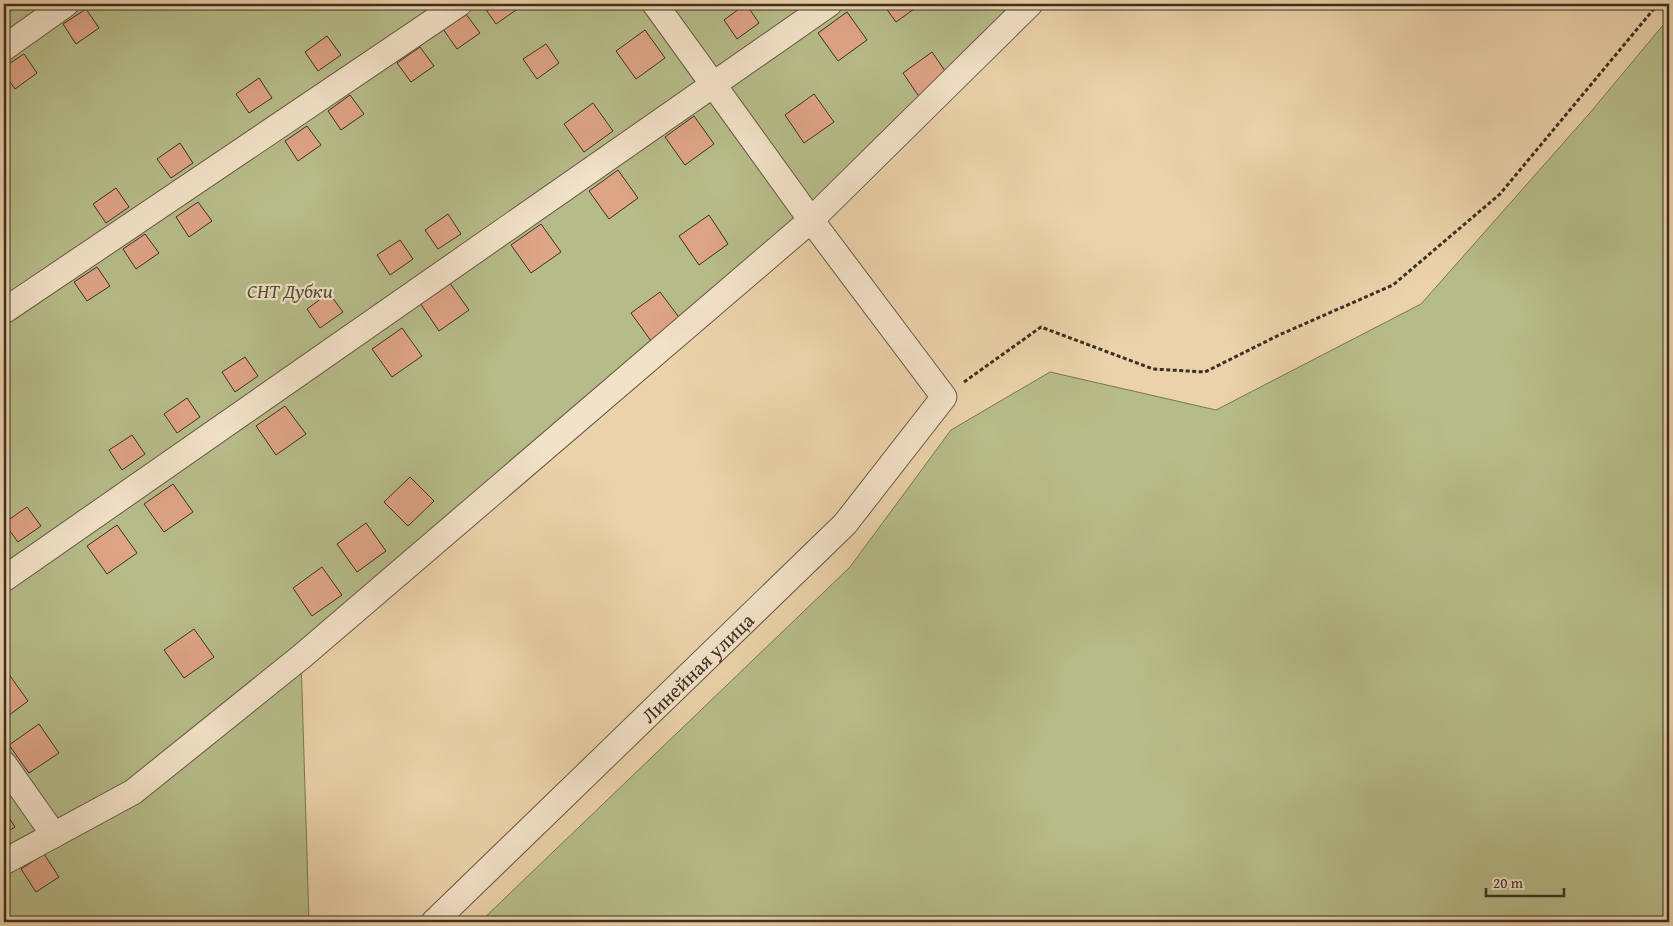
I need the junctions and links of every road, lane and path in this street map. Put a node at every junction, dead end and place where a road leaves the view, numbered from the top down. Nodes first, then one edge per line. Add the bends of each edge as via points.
1 (66, 4) edge
2 (459, 4) edge
3 (655, 4) edge
4 (829, 4) edge
5 (1030, 4) edge
6 (1658, 4) edge
7 (4, 48) edge
8 (713, 86) junction
9 (811, 220) junction
10 (4, 311) edge
11 (944, 397) junction
12 (4, 579) edge
13 (4, 764) edge
14 (54, 835) junction
15 (4, 862) edge
16 (434, 922) edge

1 - 7 street
2 - 10 street
3 - 8 street
4 - 8 street
5 - 9 street
6 - 11 path via 1500,194 1393,285 1279,335 1205,372 1153,369 1041,327
8 - 9 street
8 - 12 street
9 - 11 street
9 - 14 street via 301,657 133,792
11 - 16 street, Линейная улица via 845,524
13 - 14 street
14 - 15 street

